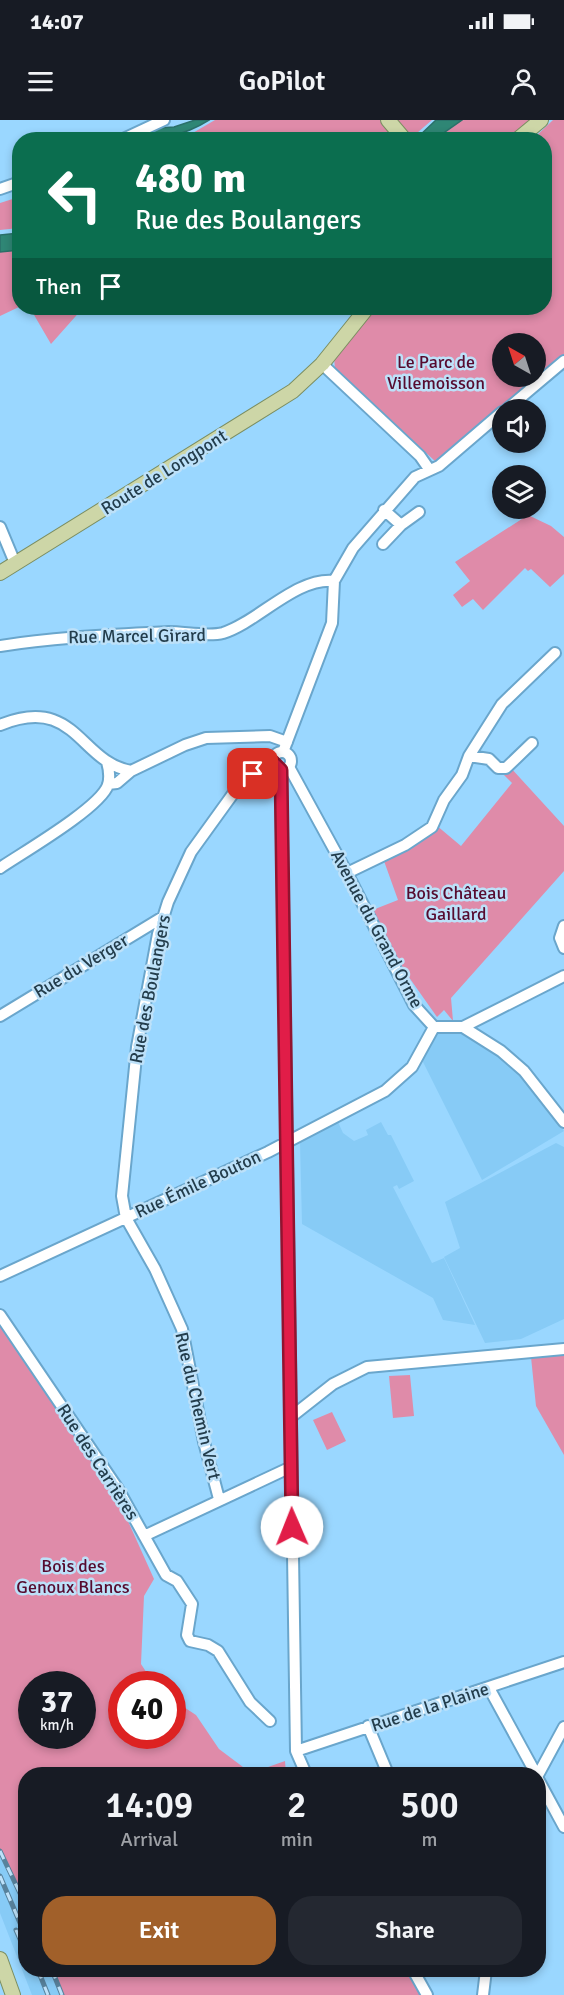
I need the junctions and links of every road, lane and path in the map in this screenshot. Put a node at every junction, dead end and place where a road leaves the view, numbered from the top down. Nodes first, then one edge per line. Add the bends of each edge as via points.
1 (164, 120) edge
2 (388, 120) edge
3 (541, 120) edge
4 (138, 132) edge
5 (398, 132) edge
6 (527, 132) edge
7 (361, 315) edge
8 (564, 361) edge
9 (322, 364) junction
10 (518, 399) edge
11 (492, 421) edge
12 (429, 469) junction
13 (384, 510) junction
14 (419, 512) dead end
15 (401, 525) junction
16 (0, 527) edge
17 (383, 544) dead end
18 (15, 563) junction
19 (0, 573) edge
20 (334, 580) junction
21 (0, 646) edge
22 (555, 653) dead end
23 (0, 725) edge
24 (532, 743) dead end
25 (283, 749) junction
26 (469, 756) junction
27 (107, 762) junction
28 (281, 767) junction
29 (131, 771) junction
30 (108, 784) junction
31 (0, 868) edge
32 (347, 873) junction
33 (163, 917) junction
34 (564, 926) edge
35 (564, 948) edge
36 (564, 976) edge
37 (0, 1016) edge
38 (434, 1027) junction
39 (463, 1028) junction
40 (564, 1122) edge
41 (285, 1143) junction
42 (126, 1218) junction
43 (0, 1276) edge
44 (0, 1315) edge
45 (564, 1349) edge
46 (291, 1417) junction
47 (291, 1467) junction
48 (219, 1499) junction
49 (144, 1536) junction
50 (564, 1662) edge
51 (489, 1688) junction
52 (270, 1721) dead end
53 (368, 1726) junction
54 (564, 1727) edge
55 (296, 1751) junction
56 (303, 1767) edge
57 (385, 1767) edge
58 (533, 1767) edge
59 (543, 1767) edge
60 (546, 1792) edge
61 (564, 1827) edge
62 (0, 1959) edge
63 (417, 1977) edge
64 (485, 1977) edge
65 (13, 1995) edge
66 (427, 1995) edge
67 (483, 1995) edge

1 - 4 street
2 - 5 main road
3 - 6 main road
7 - 9 main road, Route de Longpont
8 - 10 street
9 - 12 street
9 - 18 main road, Route de Longpont via 276,403
11 - 12 street via 439,466
12 - 13 street via 415,477
13 - 15 street
13 - 20 street via 353,548
14 - 15 street
15 - 17 street
16 - 18 street
18 - 19 main road, Route de Longpont
20 - 21 street, Rue Marcel Girard via 300,590 219,633 47,639
20 - 25 street via 332,623
22 - 26 street via 502,704
23 - 27 street via 27,717 60,724 80,735
24 - 26 street via 507,768 498,768 489,759
25 - 28 street
25 - 28 street via 291,758
25 - 29 street via 279,737 196,740
26 - 32 street via 432,827
27 - 29 street
27 - 30 street
28 - 32 street, Avenue du Grand Orme
28 - 33 street, Rue des Boulangers via 262,767 244,781 184,865
28 - 41 street
29 - 30 street via 117,783
30 - 31 street via 83,812
32 - 38 street, Avenue du Grand Orme via 414,1005
33 - 37 street, Rue du Verger
33 - 42 street, Rue des Boulangers via 137,1047 122,1196
34 - 35 street via 560,938
36 - 39 street, Avenue du Grand Orme
38 - 39 street, Avenue du Grand Orme
38 - 41 street, Rue Émile Bouton via 412,1067 394,1085
39 - 40 street via 512,1059
41 - 42 street, Rue Émile Bouton
41 - 46 street
42 - 43 street, Rue Émile Bouton
42 - 48 street, Rue du Chemin Vert via 182,1329
44 - 49 street, Rue des Carrières via 118,1489
45 - 46 street via 367,1367 333,1384
46 - 47 street
47 - 48 street, Rue des Carrières
47 - 55 street
48 - 49 street, Rue des Carrières
49 - 52 street via 166,1575 177,1581 192,1604 187,1635 190,1641 218,1651 250,1702
50 - 51 street, Rue de la Plaine
51 - 53 street, Rue de la Plaine
51 - 58 street
53 - 55 street, Rue de la Plaine
53 - 57 street
54 - 59 street
55 - 56 street
60 - 61 street
62 - 65 main road
63 - 66 street
64 - 67 street

